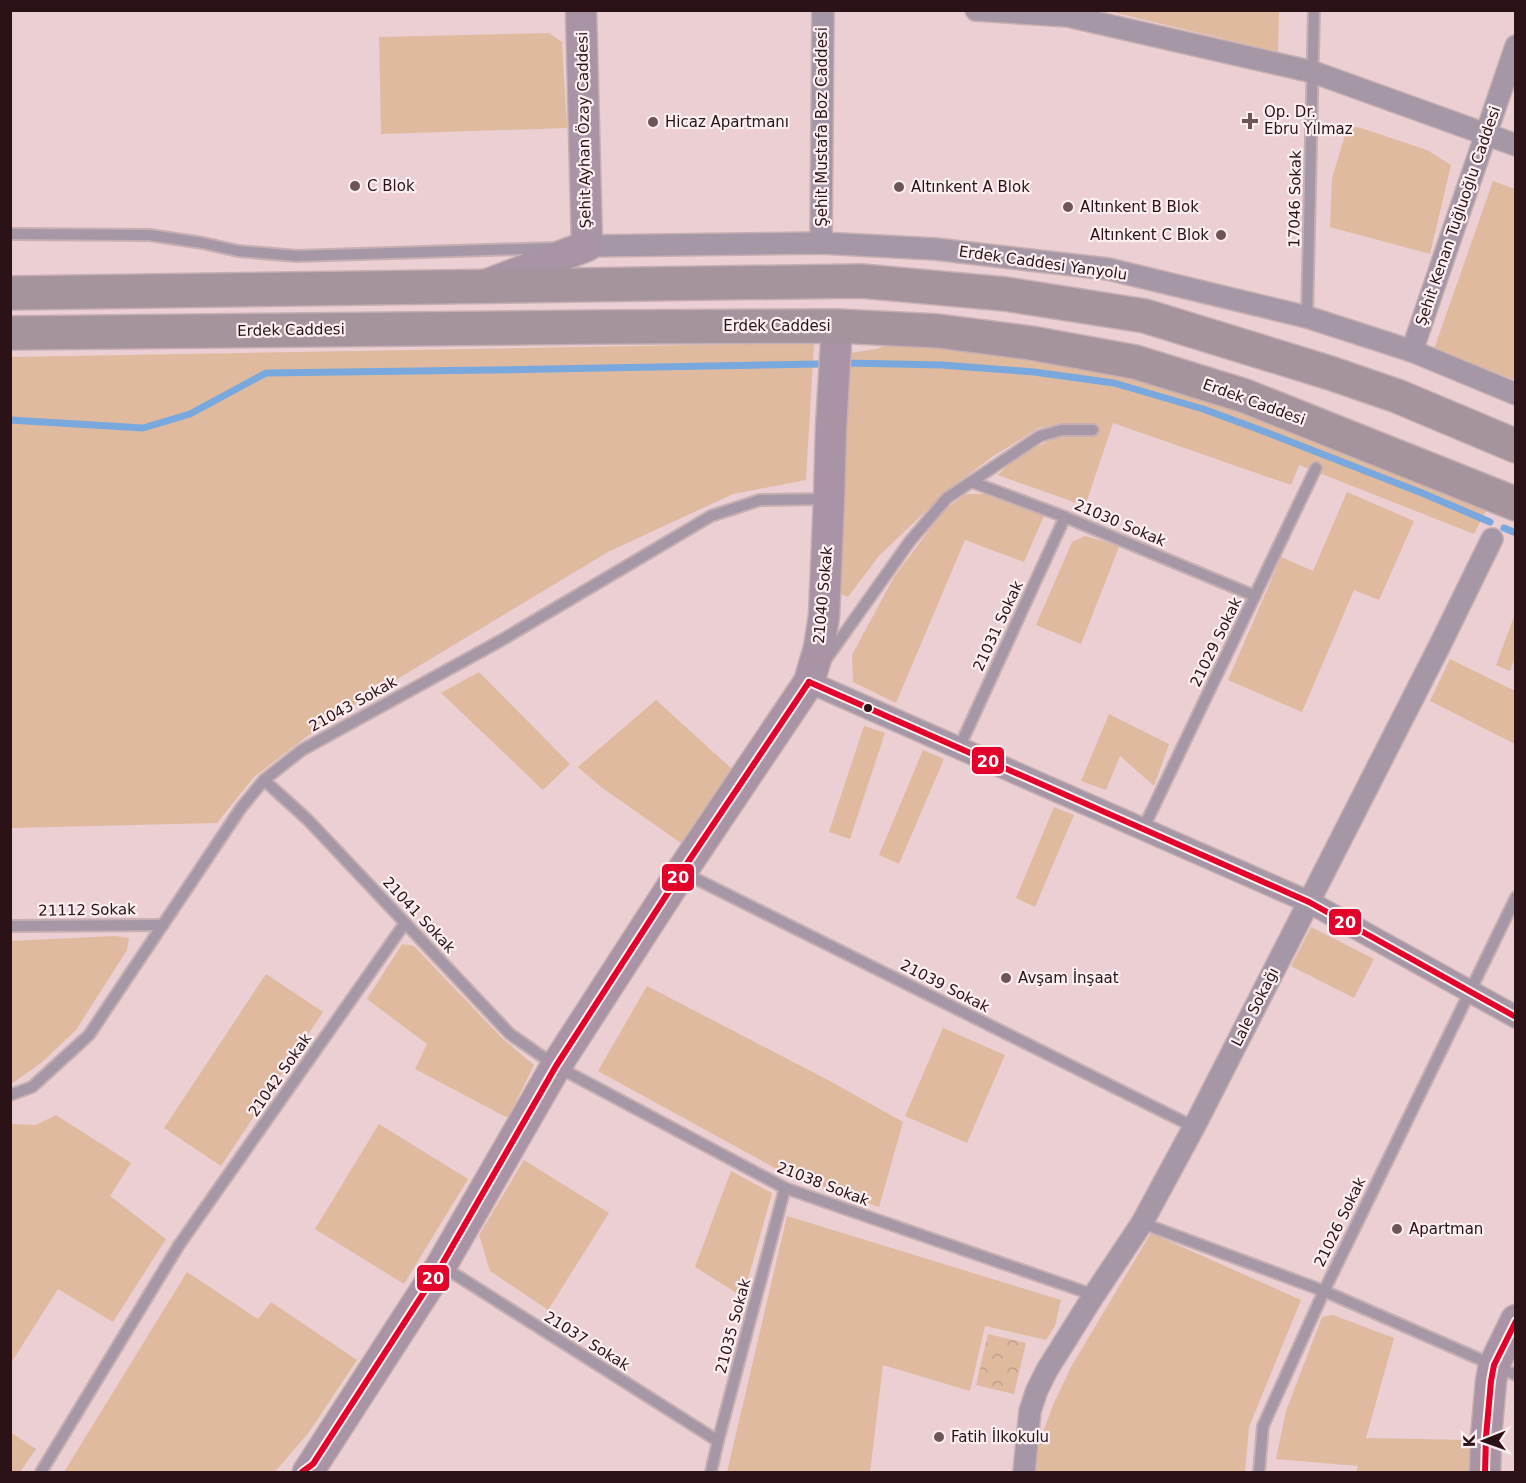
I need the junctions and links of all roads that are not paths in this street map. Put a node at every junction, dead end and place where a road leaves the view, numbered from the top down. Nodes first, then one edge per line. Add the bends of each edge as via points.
1 (581, 10) edge
2 (823, 10) edge
3 (976, 10) edge
4 (1314, 10) edge
5 (1068, 13) edge
6 (1515, 46) edge
7 (1313, 72) junction
8 (1486, 133) junction
9 (1515, 145) edge
10 (10, 234) edge
11 (821, 243) junction
12 (587, 246) junction
13 (483, 286) junction
14 (10, 292) edge
15 (1307, 317) junction
16 (837, 326) junction
17 (10, 333) edge
18 (1412, 351) junction
19 (1515, 394) edge
20 (1093, 429) dead end
21 (1515, 446) edge
22 (1316, 468) dead end
23 (972, 482) junction
24 (829, 499) junction
25 (1515, 504) edge
26 (1065, 517) junction
27 (1492, 539) dead end
28 (1255, 596) junction
29 (809, 682) junction
30 (959, 748) junction
31 (264, 780) junction
32 (1143, 829) junction
33 (682, 871) junction
34 (1515, 897) edge
35 (1308, 902) junction
36 (405, 923) junction
37 (163, 925) junction
38 (10, 926) edge
39 (1469, 991) junction
40 (1515, 1017) edge
41 (556, 1066) junction
42 (10, 1095) edge
43 (1194, 1127) junction
44 (785, 1188) junction
45 (1142, 1223) junction
46 (441, 1266) junction
47 (1324, 1291) junction
48 (1094, 1295) junction
49 (1515, 1320) edge
50 (1505, 1370) edge
51 (718, 1441) junction
52 (313, 1470) edge
53 (41, 1473) edge
54 (711, 1473) edge
55 (1024, 1473) edge
56 (1259, 1473) edge
57 (1485, 1473) edge

1 - 12 street, Şehit Ayhan Özay Caddesi
2 - 11 street, Şehit Mustafa Boz Caddesi
3 - 5 street
4 - 7 lane, 17046 Sokak
5 - 7 street
6 - 8 street, Şehit Kenan Tuğluoğlu Caddesi
7 - 8 street
7 - 15 lane, 17046 Sokak
8 - 9 street
8 - 18 street, Şehit Kenan Tuğluoğlu Caddesi
10 - 12 lane via 149,235 238,251 297,256
11 - 12 street, Erdek Caddesi Yanyolu
11 - 15 street, Erdek Caddesi Yanyolu via 935,249 1108,269
12 - 13 street, Şehit Ayhan Özay Caddesi
13 - 14 highway
13 - 21 highway via 861,281 1005,294 1145,316 1397,396
15 - 18 street, Erdek Caddesi Yanyolu
16 - 17 highway, Erdek Caddesi
16 - 24 street, 21040 Sokak
16 - 25 highway, Erdek Caddesi via 938,331 1135,362 1245,396
18 - 19 street, Erdek Caddesi Yanyolu
20 - 23 lane via 1062,430 1040,436
22 - 28 lane, 21029 Sokak
23 - 26 lane, 21030 Sokak
23 - 29 lane via 947,498 910,541
24 - 29 street, 21040 Sokak via 824,616
24 - 31 lane, 21043 Sokak via 760,500 711,516 500,641 302,750
26 - 28 lane, 21030 Sokak
26 - 30 lane, 21031 Sokak
27 - 35 street, Lale Sokağı
28 - 32 lane, 21029 Sokak
29 - 30 street
29 - 33 street, 21040 Sokak
30 - 32 street
31 - 36 lane, 21041 Sokak via 308,820
31 - 37 lane, 21043 Sokak
32 - 35 street
33 - 41 street, 21040 Sokak
33 - 43 lane, 21039 Sokak
34 - 39 lane, 21026 Sokak
35 - 39 street
35 - 43 street, Lale Sokağı
36 - 41 lane, 21041 Sokak via 510,1034
36 - 53 lane, 21042 Sokak via 179,1245
37 - 38 lane, 21112 Sokak
37 - 42 lane, 21043 Sokak via 89,1035 32,1087
39 - 40 street
39 - 47 lane, 21026 Sokak
41 - 44 lane, 21038 Sokak
41 - 46 street, 21040 Sokak
43 - 45 street, Lale Sokağı
44 - 48 lane, 21038 Sokak
44 - 51 lane, 21035 Sokak
45 - 47 lane
45 - 48 street, Lale Sokağı
46 - 51 lane, 21037 Sokak
46 - 52 street, 21040 Sokak
47 - 50 lane
47 - 56 lane, 21026 Sokak via 1263,1426
48 - 55 street, Lale Sokağı via 1036,1390
49 - 50 street
50 - 57 street via 1488,1414
51 - 54 lane, 21035 Sokak

